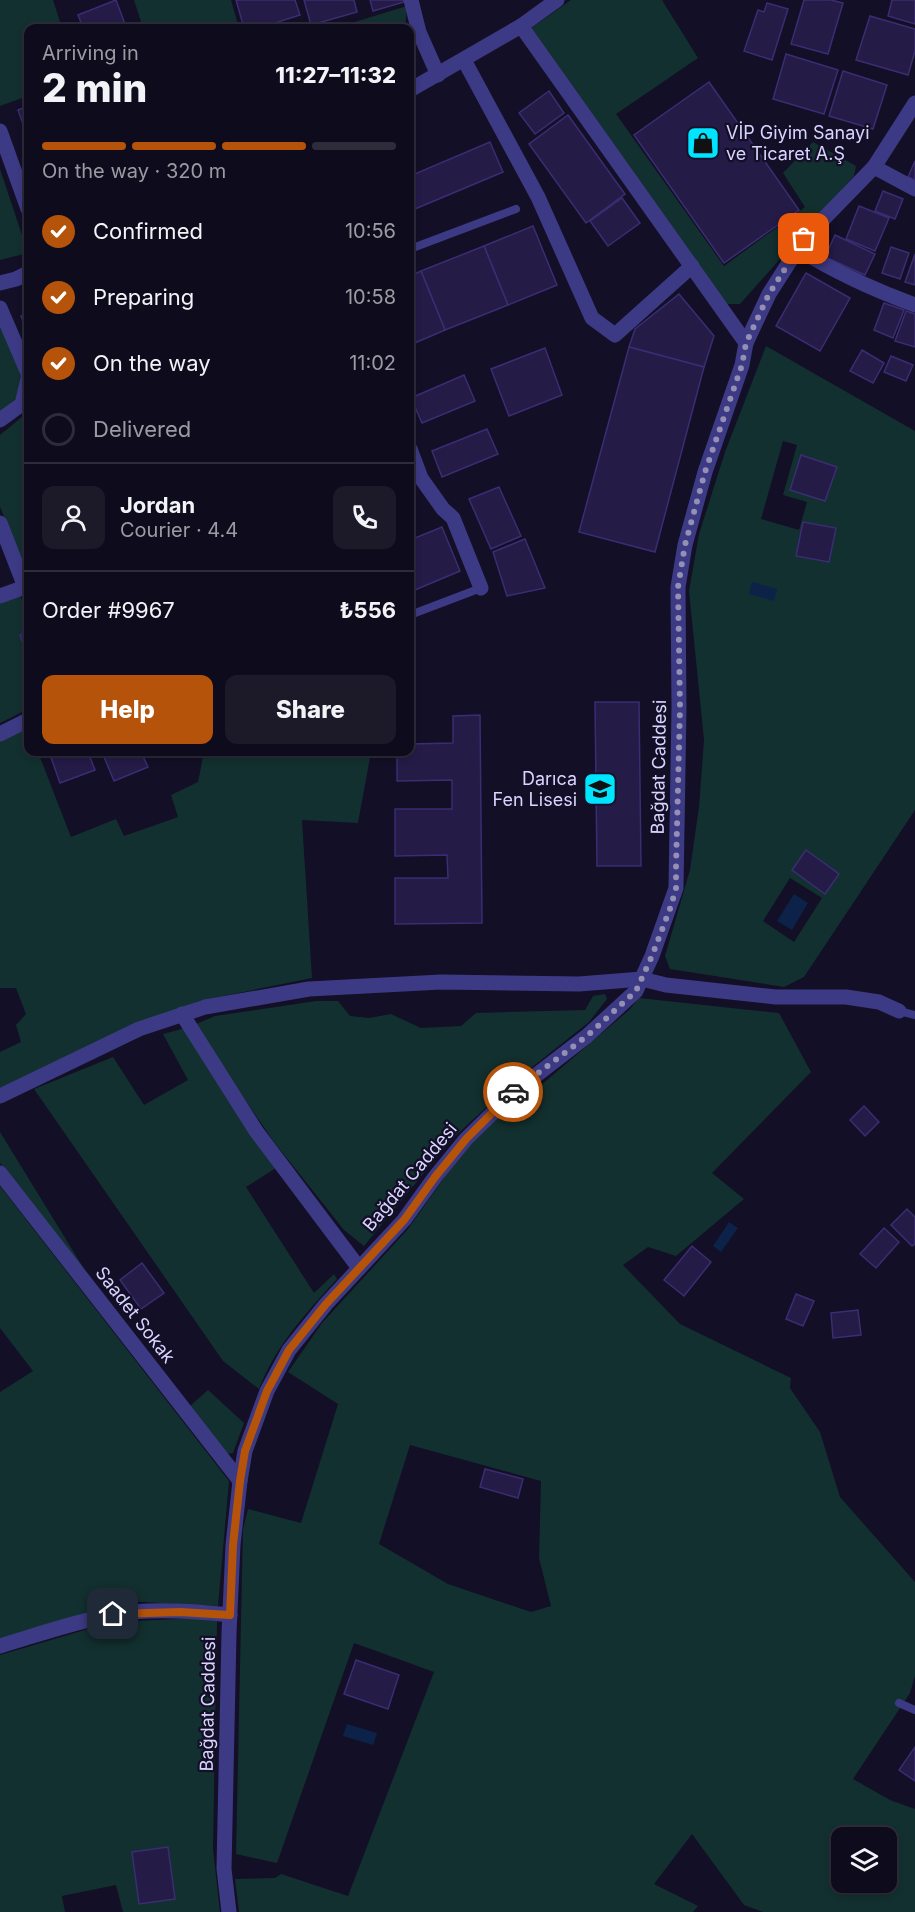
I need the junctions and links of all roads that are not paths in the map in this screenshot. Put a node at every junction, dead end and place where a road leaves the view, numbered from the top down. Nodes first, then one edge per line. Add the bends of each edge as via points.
1 (411, 0) edge
2 (557, 0) edge
3 (521, 26) junction
4 (464, 60) junction
5 (438, 75) junction
6 (414, 88) edge
7 (915, 103) edge
8 (0, 131) edge
9 (874, 167) junction
10 (915, 189) edge
11 (24, 198) edge
12 (516, 209) dead end
13 (414, 247) edge
14 (798, 249) junction
15 (692, 266) junction
16 (24, 275) edge
17 (0, 283) edge
18 (915, 305) edge
19 (0, 308) edge
20 (746, 343) junction
21 (24, 364) edge
22 (24, 396) edge
23 (0, 420) edge
24 (414, 460) edge
25 (0, 523) edge
26 (24, 584) edge
27 (24, 587) edge
28 (481, 588) joint
29 (0, 596) edge
30 (414, 613) edge
31 (24, 722) edge
32 (0, 734) edge
33 (642, 979) junction
34 (899, 1011) joint
35 (182, 1014) junction
36 (915, 1015) edge
37 (0, 1096) edge
38 (0, 1173) edge
39 (359, 1268) junction
40 (240, 1481) junction
41 (230, 1615) junction
42 (0, 1646) edge
43 (899, 1703) dead end
44 (915, 1710) edge
45 (229, 1912) edge

1 - 5 street via 419,32
2 - 3 street
3 - 4 street
3 - 15 street
4 - 5 street
4 - 15 street via 538,197 592,318 615,335
5 - 6 street
7 - 9 street, Bağdat Caddesi
8 - 11 street
9 - 10 street
9 - 14 street, Bağdat Caddesi
12 - 13 lane
14 - 18 street via 831,269
14 - 20 street, Bağdat Caddesi via 769,294
15 - 20 street
16 - 17 street
19 - 21 street
20 - 33 street, Bağdat Caddesi via 705,472 678,587 676,888
22 - 23 street via 22,404
24 - 28 street via 421,478 453,518
25 - 26 street
27 - 29 street
28 - 30 lane
31 - 32 street
33 - 34 street via 776,997 846,997 879,1002
33 - 35 street via 579,984 441,982 309,989
33 - 39 street, Bağdat Caddesi via 636,991 587,1036 513,1093 466,1139 404,1220
34 - 36 lane
35 - 37 street via 139,1029
35 - 39 street via 256,1131
38 - 40 street, Saadet Sokak
39 - 40 street, Bağdat Caddesi via 289,1350 267,1391 245,1451
40 - 41 street, Bağdat Caddesi
41 - 42 street via 113,1614
41 - 45 street, Bağdat Caddesi via 224,1869
43 - 44 lane

